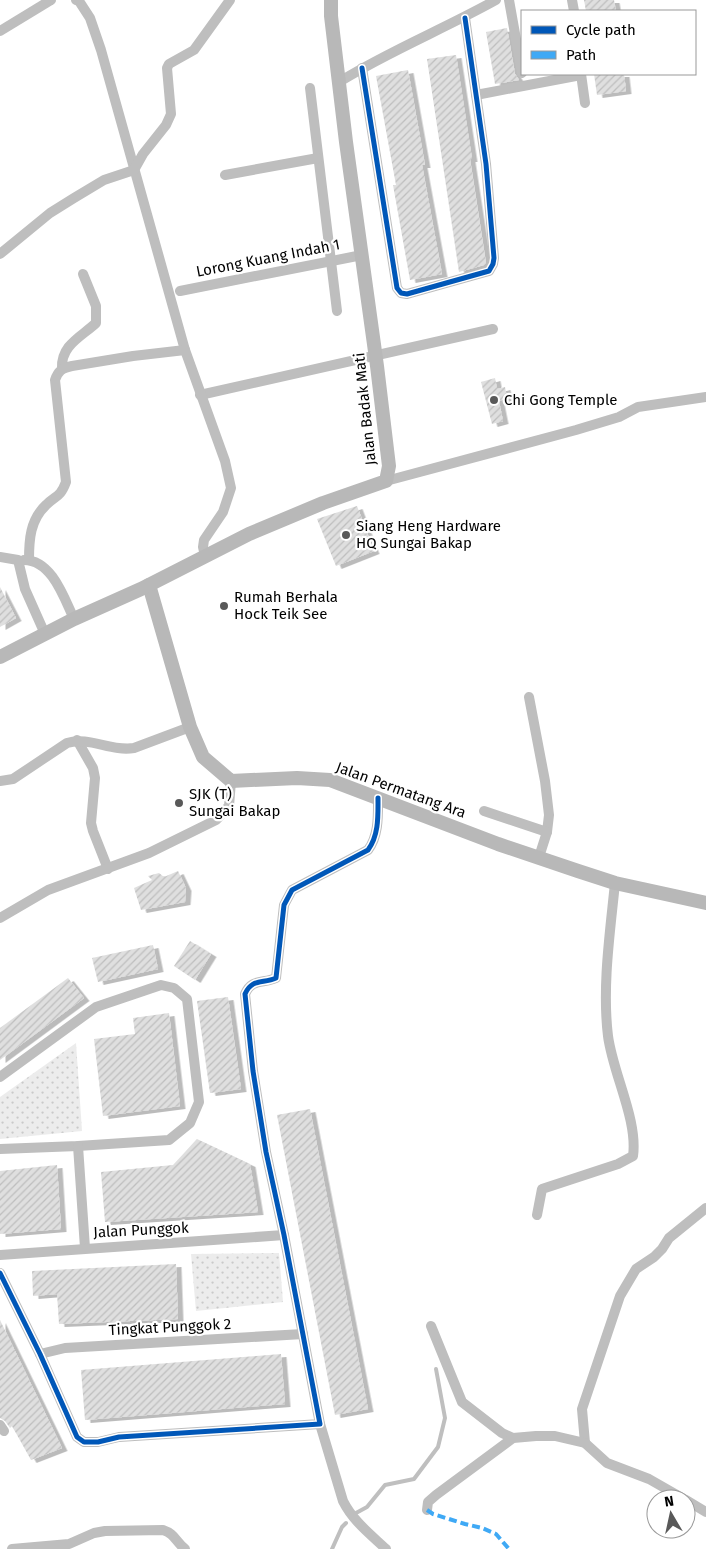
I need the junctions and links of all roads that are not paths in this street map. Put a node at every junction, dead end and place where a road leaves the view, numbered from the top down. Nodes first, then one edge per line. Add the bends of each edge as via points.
1 (51, 0) edge
2 (76, 0) edge
3 (230, 0) edge
4 (331, 0) edge
5 (496, 0) edge
6 (509, 0) edge
7 (465, 18) junction
8 (0, 31) edge
9 (521, 67) edge
10 (362, 68) junction
11 (522, 75) edge
12 (576, 75) edge
13 (581, 75) edge
14 (339, 82) junction
15 (525, 86) junction
16 (310, 88) dead end
17 (476, 94) junction
18 (585, 103) dead end
19 (318, 158) junction
20 (134, 170) junction
21 (225, 175) dead end
22 (2, 248) edge
23 (362, 255) junction
24 (331, 261) junction
25 (83, 274) dead end
26 (180, 291) dead end
27 (337, 311) dead end
28 (492, 329) dead end
29 (185, 350) junction
30 (376, 355) junction
31 (62, 368) junction
32 (200, 394) junction
33 (706, 397) edge
34 (386, 481) junction
35 (205, 556) junction
36 (0, 557) edge
37 (18, 560) junction
38 (29, 560) junction
39 (149, 585) junction
40 (74, 619) junction
41 (45, 634) junction
42 (0, 657) edge
43 (529, 697) dead end
44 (190, 728) junction
45 (77, 740) junction
46 (0, 781) edge
47 (231, 781) junction
48 (378, 798) junction
49 (484, 811) dead end
50 (548, 832) junction
51 (539, 857) junction
52 (108, 869) junction
53 (615, 883) junction
54 (706, 903) edge
55 (0, 918) edge
56 (0, 1077) edge
57 (78, 1146) junction
58 (0, 1149) edge
59 (706, 1208) edge
60 (537, 1215) dead end
61 (284, 1235) junction
62 (85, 1248) junction
63 (0, 1255) edge
64 (0, 1273) edge
65 (431, 1326) dead end
66 (303, 1334) junction
67 (40, 1354) junction
68 (320, 1424) junction
69 (513, 1438) junction
70 (585, 1443) junction
71 (666, 1489) edge
72 (427, 1510) dead end
73 (12, 1549) edge
74 (185, 1549) edge
75 (386, 1549) edge

1 - 8 street
2 - 20 street via 90,18 101,50
3 - 20 street via 194,50 169,64 171,114
4 - 14 main road, Jalan Badak Mati
5 - 7 street
6 - 9 street
7 - 10 street
7 - 17 street
10 - 14 street
10 - 17 street via 397,288 401,293 482,274 493,264 486,164
11 - 15 street
12 - 15 street
13 - 18 street
14 - 23 main road, Jalan Badak Mati
15 - 17 street
16 - 19 street
19 - 21 street
19 - 24 street
20 - 22 street via 104,180
20 - 29 street
23 - 24 street, Lorong Kuang Indah 1
23 - 30 main road, Jalan Badak Mati
24 - 26 street, Lorong Kuang Indah 1
24 - 27 street
25 - 31 street via 96,306 96,323 65,350
28 - 30 street
29 - 31 street
29 - 32 street
30 - 32 street
30 - 34 main road, Jalan Badak Mati via 389,466
31 - 38 street via 55,380 66,482 57,498 46,504 36,516 29,538
32 - 35 street via 225,461 231,488 223,512 204,540
33 - 34 street via 638,407 619,417
34 - 35 main road, Jalan Badak Mati via 248,534
35 - 39 main road, Jalan Badak Mati
36 - 37 street
37 - 38 street
37 - 41 street via 25,589
38 - 40 street via 47,570 56,581
39 - 40 main road, Jalan Badak Mati
39 - 44 main road
40 - 41 main road, Jalan Badak Mati
41 - 42 main road, Jalan Badak Mati
43 - 50 street via 546,790
44 - 45 street via 125,749
44 - 47 main road via 203,757
45 - 46 street via 67,743 13,779
45 - 52 street via 93,768 91,823
47 - 48 main road, Jalan Permatang Ara via 330,780
47 - 52 street via 229,806 216,820
48 - 51 main road, Jalan Permatang Ara
48 - 61 street via 377,824 368,850 292,890 284,905 276,978 254,983 245,994 266,1152
49 - 50 street
50 - 51 street
51 - 53 main road, Jalan Permatang Ara
52 - 55 street via 48,890
53 - 54 main road, Jalan Permatang Ara
53 - 60 street via 605,1008 613,1061 631,1123 633,1156 542,1189
56 - 57 street via 96,1006 161,985 174,988 187,999 199,1102 190,1123 169,1140
57 - 58 street
57 - 62 street
59 - 70 street via 669,1238 654,1258 636,1269 620,1296 582,1409
61 - 62 street, Jalan Punggok
61 - 66 street
62 - 63 street, Jalan Punggok
64 - 67 street
65 - 69 street via 462,1402
66 - 67 street, Tingkat Punggok 2 via 65,1348
66 - 68 street
67 - 68 street via 77,1437 84,1442
68 - 75 street via 343,1501 354,1519
69 - 70 street via 555,1436
69 - 72 street via 436,1495 428,1502
70 - 71 street via 607,1463
73 - 74 street via 69,1544 105,1531 163,1530 171,1533

